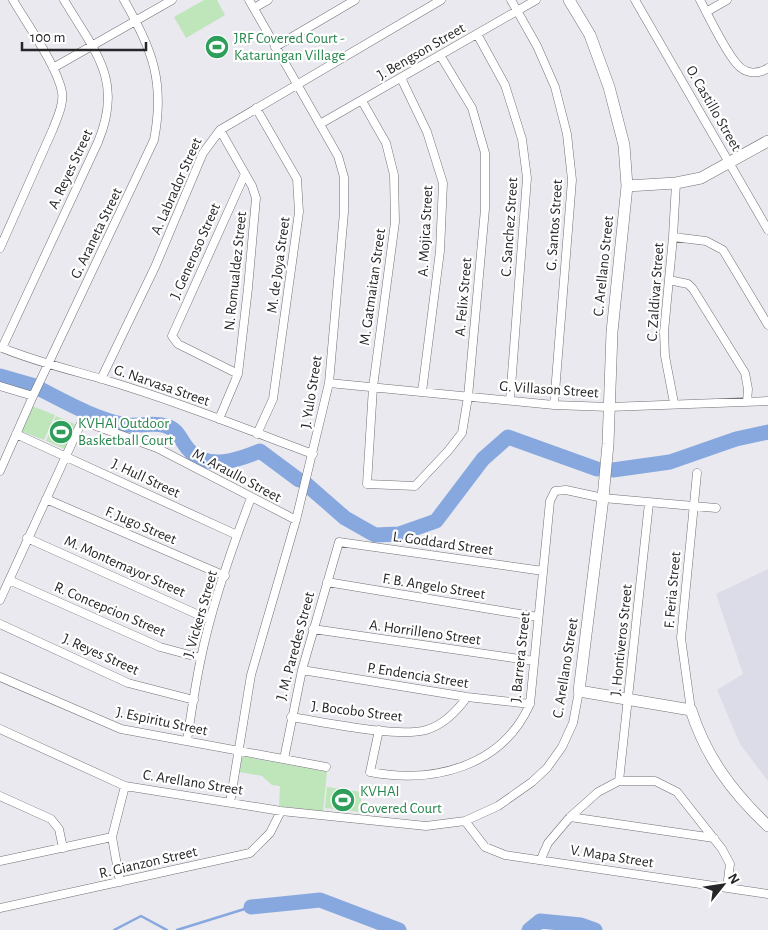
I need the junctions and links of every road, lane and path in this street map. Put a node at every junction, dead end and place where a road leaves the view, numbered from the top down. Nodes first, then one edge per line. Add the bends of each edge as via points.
1 (13, 0) edge
2 (64, 0) edge
3 (124, 0) edge
4 (172, 0) edge
5 (249, 0) edge
6 (268, 0) edge
7 (355, 0) edge
8 (441, 0) edge
9 (511, 0) edge
10 (536, 0) edge
11 (569, 0) edge
12 (635, 0) edge
13 (700, 0) edge
14 (727, 0) edge
15 (254, 8) junction
16 (517, 11) junction
17 (706, 12) junction
18 (136, 20) junction
19 (477, 34) junction
20 (91, 46) junction
21 (275, 47) junction
22 (440, 56) junction
23 (53, 68) junction
24 (768, 68) edge
25 (401, 78) junction
26 (298, 85) junction
27 (362, 101) junction
28 (256, 108) junction
29 (320, 124) junction
30 (220, 130) junction
31 (768, 141) edge
32 (730, 164) junction
33 (245, 174) junction
34 (676, 183) junction
35 (627, 186) junction
36 (768, 230) edge
37 (673, 237) junction
38 (0, 248) edge
39 (669, 280) junction
40 (768, 325) edge
41 (1, 347) edge
42 (48, 365) junction
43 (238, 374) junction
44 (101, 379) junction
45 (329, 383) junction
46 (0, 386) edge
47 (373, 386) junction
48 (422, 392) junction
49 (33, 396) junction
50 (468, 397) junction
51 (510, 400) junction
52 (768, 401) edge
53 (747, 402) junction
54 (674, 403) junction
55 (554, 405) junction
56 (609, 407) junction
57 (219, 419) junction
58 (16, 434) junction
59 (257, 434) junction
60 (313, 454) junction
61 (66, 456) junction
62 (0, 471) edge
63 (697, 473) dead end
64 (367, 484) joint
65 (251, 498) junction
66 (603, 498) junction
67 (46, 499) junction
68 (649, 503) junction
69 (695, 506) junction
70 (716, 508) dead end
71 (296, 520) junction
72 (237, 535) junction
73 (27, 538) junction
74 (339, 542) joint
75 (543, 571) junction
76 (224, 576) junction
77 (9, 580) junction
78 (326, 582) junction
79 (0, 600) edge
80 (538, 617) junction
81 (210, 620) junction
82 (0, 624) edge
83 (313, 629) junction
84 (201, 658) junction
85 (534, 661) junction
86 (302, 670) junction
87 (0, 677) edge
88 (579, 692) junction
89 (467, 697) junction
90 (194, 700) junction
91 (628, 700) junction
92 (530, 704) junction
93 (691, 710) junction
94 (292, 716) junction
95 (0, 729) edge
96 (379, 730) junction
97 (187, 741) junction
98 (238, 750) junction
99 (284, 759) junction
100 (326, 767) dead end
101 (619, 781) junction
102 (125, 786) junction
103 (0, 796) edge
104 (230, 803) junction
105 (281, 811) junction
106 (570, 817) junction
107 (465, 821) junction
108 (768, 826) edge
109 (112, 837) junction
110 (714, 838) junction
111 (63, 848) junction
112 (541, 859) junction
113 (0, 861) edge
114 (120, 882) junction
115 (727, 888) junction
116 (768, 894) edge
117 (0, 908) edge

1 - 23 street
2 - 20 street, A. Reyes Street
3 - 18 street, G. Araneta Street
4 - 18 street
5 - 15 street, J. Yulo Street
6 - 15 street
7 - 21 street
8 - 26 street, A. Labrador Street
9 - 16 street, G. Santos Street
10 - 16 street, J. Bengson Street
11 - 35 street, C. Arellano Street via 590,35 608,87 624,145
12 - 32 street, O. Castillo Street
13 - 17 street
14 - 17 street
15 - 21 street, J. Yulo Street
16 - 19 street, J. Bengson Street
16 - 55 street, G. Santos Street via 555,87 567,134 572,180
17 - 24 street via 737,64 748,72 762,72
18 - 20 street
18 - 42 street, G. Araneta Street via 154,64 159,86 160,112 154,140
19 - 22 street, J. Bengson Street
19 - 51 street, C. Sanchez Street via 505,85 522,139 527,178
20 - 23 street
20 - 41 street, A. Reyes Street via 107,79 110,96 106,121
21 - 26 street, J. Yulo Street
22 - 25 street, J. Bengson Street
22 - 50 street, A. Felix Street via 470,103 485,153 485,210
23 - 38 street via 62,92 60,109
25 - 27 street, J. Bengson Street
25 - 48 street, A. Mojica Street via 427,132 443,183 440,251
26 - 28 street, A. Labrador Street
26 - 29 street, J. Yulo Street
27 - 29 street, J. Bengson Street
27 - 47 street, M. Gatmaitan Street via 386,143 394,175 395,222
28 - 30 street, A. Labrador Street
28 - 59 street, M. de Joya Street via 297,179 299,212 273,399
29 - 45 street, J. Yulo Street via 338,156 344,177 344,212
30 - 33 street, N. Romualdez Street
30 - 44 street, A. Labrador Street via 203,153 155,267
31 - 32 street
32 - 34 street via 701,178
32 - 36 street, O. Castillo Street
33 - 43 street, N. Romualdez Street via 254,192 255,216
33 - 43 street, J. Generoso Street via 173,333 178,344
34 - 35 street
34 - 37 street, C. Zaldivar Street
35 - 56 street, C. Arellano Street via 612,332
37 - 39 street, C. Zaldivar Street
37 - 40 street via 706,241 723,250
39 - 53 street via 688,284 693,289 745,373
39 - 54 street, C. Zaldivar Street via 664,344
41 - 42 street, G. Narvasa Street
42 - 44 street, G. Narvasa Street
42 - 49 street, G. Araneta Street
43 - 57 street, N. Romualdez Street
44 - 57 street, G. Narvasa Street
45 - 47 street, G. Villason Street
45 - 60 street, J. Yulo Street
46 - 49 street
47 - 48 street, G. Villason Street
47 - 64 street, M. Gatmaitan Street
48 - 50 street, G. Villason Street
49 - 58 street, G. Araneta Street
50 - 51 street, G. Villason Street
50 - 64 street, A. Felix Street via 462,433 415,486
51 - 55 street, G. Villason Street
52 - 53 street, G. Villason Street
53 - 54 street, G. Villason Street
54 - 56 street, G. Villason Street
55 - 56 street, G. Villason Street
56 - 66 street, C. Arellano Street
57 - 59 street, G. Narvasa Street
58 - 61 street, J. Hull Street
58 - 62 street, G. Araneta Street
59 - 60 street, G. Narvasa Street
60 - 71 street, J. Yulo Street
61 - 65 street, M. Araullo Street via 82,421 157,448
61 - 67 street
61 - 72 street, J. Hull Street
63 - 69 street, F. Feria Street
65 - 71 street, M. Araullo Street
65 - 72 street, J. Vickers Street
66 - 68 street
66 - 75 street, J. Barrera Street via 566,490 555,492 550,501
66 - 88 street, C. Arellano Street
67 - 73 street
67 - 76 street, F. Jugo Street
68 - 69 street
68 - 91 street, J. Hontiveros Street
69 - 70 street
69 - 93 street, F. Feria Street via 681,638
71 - 98 street, J. Yulo Street via 251,674
72 - 76 street, J. Vickers Street
73 - 77 street
73 - 81 street, M. Montemayor Street
74 - 75 street, L. Goddard Street
74 - 78 street, J. M. Paredes Street
75 - 80 street, J. Barrera Street
76 - 81 street, J. Vickers Street
77 - 79 street
77 - 84 street, R. Concepcion Street via 160,647
78 - 80 street, F. B. Angelo Street
78 - 83 street, J. M. Paredes Street
80 - 85 street, J. Barrera Street
81 - 84 street, J. Vickers Street
82 - 90 street, J. Reyes Street via 128,683
83 - 85 street, A. Horrilleno Street
83 - 86 street, J. M. Paredes Street
84 - 90 street, J. Vickers Street
85 - 92 street, J. Barrera Street
86 - 89 street, P. Endencia Street
86 - 94 street, J. M. Paredes Street
87 - 97 street, J. Espiritu Street via 121,729
88 - 91 street
88 - 107 street, C. Arellano Street via 573,723 547,768 515,796
89 - 92 street, P. Endencia Street
89 - 96 street, J. Bocobo Street via 459,708 433,728 416,732
90 - 97 street, J. Vickers Street
91 - 93 street
91 - 101 street, J. Hontiveros Street
92 - 96 street, J. Barrera Street via 516,729 482,759 436,774 386,775 370,772
93 - 108 street via 708,753 722,775
94 - 96 street, J. Bocobo Street
94 - 99 street, J. M. Paredes Street
95 - 102 street, C. Arellano Street
97 - 98 street, J. Espiritu Street
98 - 99 street, J. Espiritu Street
98 - 104 street, J. Yulo Street
99 - 100 street, J. Espiritu Street
101 - 106 street via 598,792
101 - 110 street via 655,780 677,792
102 - 104 street, C. Arellano Street
102 - 109 street
103 - 111 street via 51,819 59,829
104 - 105 street, C. Arellano Street
105 - 107 street, C. Arellano Street via 426,826
105 - 114 street, R. Gianzon Street via 270,833 250,853
106 - 110 street
106 - 112 street via 548,842
107 - 112 street, V. Mapa Street via 476,837 494,852
109 - 111 street
109 - 114 street
110 - 115 street via 730,864
111 - 113 street
112 - 115 street, V. Mapa Street
114 - 117 street, R. Gianzon Street
115 - 116 street, V. Mapa Street

